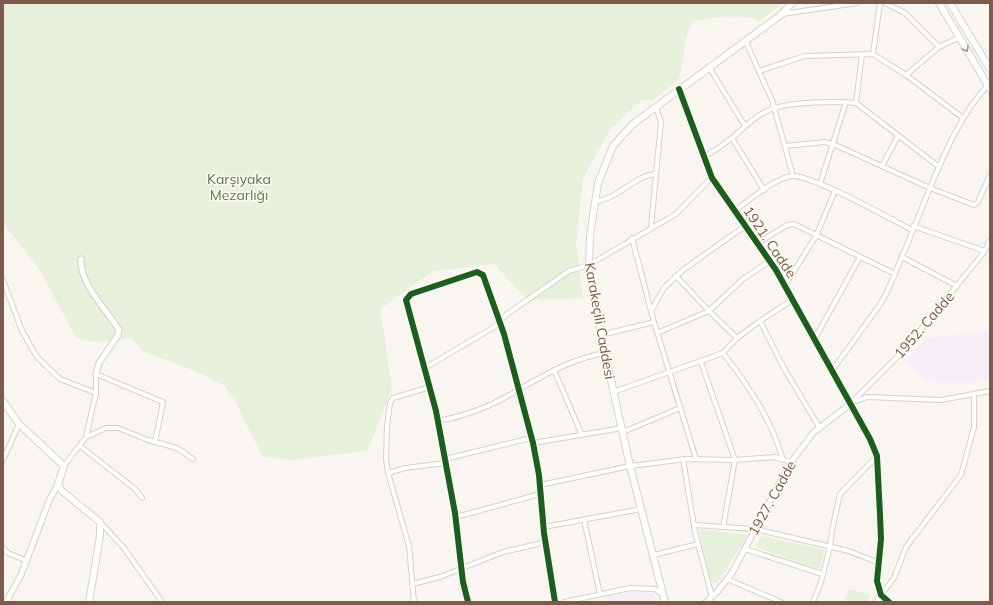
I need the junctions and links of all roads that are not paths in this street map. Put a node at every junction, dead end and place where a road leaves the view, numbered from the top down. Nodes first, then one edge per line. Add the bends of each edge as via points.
1 (792, 3) edge
2 (855, 3) edge
3 (880, 3) edge
4 (885, 3) edge
5 (940, 3) edge
6 (950, 3) edge
7 (782, 14) junction
8 (960, 37) junction
9 (745, 40) junction
10 (939, 47) junction
11 (862, 54) junction
12 (874, 54) junction
13 (709, 67) junction
14 (990, 69) edge
15 (759, 71) junction
16 (906, 75) junction
17 (989, 87) edge
18 (679, 89) junction
19 (846, 102) junction
20 (856, 103) junction
21 (656, 107) junction
22 (774, 108) junction
23 (963, 118) junction
24 (745, 126) junction
25 (898, 136) junction
26 (732, 138) junction
27 (833, 144) junction
28 (785, 146) junction
29 (704, 157) junction
30 (882, 166) junction
31 (938, 166) junction
32 (656, 174) junction
33 (990, 175) edge
34 (793, 176) junction
35 (712, 177) junction
36 (820, 184) junction
37 (930, 188) junction
38 (764, 190) junction
39 (835, 191) junction
40 (594, 201) junction
41 (734, 211) junction
42 (745, 226) junction
43 (651, 227) junction
44 (913, 228) junction
45 (816, 236) junction
46 (632, 238) junction
47 (990, 240) edge
48 (758, 243) junction
49 (985, 251) junction
50 (860, 257) junction
51 (902, 257) junction
52 (81, 259) dead end
53 (770, 261) junction
54 (588, 265) junction
55 (895, 274) junction
56 (676, 276) junction
57 (3, 280) edge
58 (785, 286) junction
59 (957, 286) junction
60 (792, 300) junction
61 (651, 311) junction
62 (709, 311) junction
63 (500, 320) junction
64 (760, 321) junction
65 (654, 322) junction
66 (657, 333) junction
67 (601, 335) junction
68 (737, 338) junction
69 (814, 340) junction
70 (605, 353) junction
71 (723, 353) junction
72 (701, 362) junction
73 (425, 368) junction
74 (554, 370) junction
75 (831, 372) junction
76 (96, 374) junction
77 (670, 374) junction
78 (430, 387) junction
79 (519, 389) junction
80 (990, 391) edge
81 (613, 392) junction
82 (96, 394) junction
83 (974, 394) junction
84 (3, 401) edge
85 (850, 404) junction
86 (680, 408) junction
87 (438, 422) junction
88 (19, 424) junction
89 (819, 427) junction
90 (622, 430) junction
91 (582, 435) junction
92 (86, 437) junction
93 (531, 438) junction
94 (155, 442) junction
95 (533, 443) junction
96 (80, 446) junction
97 (5, 451) edge
98 (877, 456) junction
99 (193, 459) dead end
100 (696, 459) junction
101 (3, 460) edge
102 (683, 460) junction
103 (735, 460) junction
104 (783, 460) junction
105 (445, 461) junction
106 (791, 462) junction
107 (64, 466) junction
108 (630, 466) junction
109 (388, 473) junction
110 (58, 484) junction
111 (540, 485) junction
112 (540, 494) junction
113 (142, 498) dead end
114 (641, 508) junction
115 (456, 517) junction
116 (584, 520) junction
117 (100, 522) junction
118 (694, 526) junction
119 (544, 527) junction
120 (724, 527) junction
121 (755, 529) junction
122 (546, 542) junction
123 (698, 544) junction
124 (830, 547) junction
125 (3, 548) edge
126 (745, 549) junction
127 (654, 555) junction
128 (27, 561) junction
129 (879, 563) junction
130 (462, 569) junction
131 (822, 574) junction
132 (727, 579) junction
133 (412, 584) junction
134 (600, 594) junction
135 (881, 595) junction
136 (712, 597) junction
137 (665, 599) edge
138 (6, 602) edge
139 (89, 602) edge
140 (162, 602) edge
141 (414, 602) edge
142 (468, 602) edge
143 (555, 602) edge
144 (564, 602) edge
145 (706, 602) edge
146 (781, 602) edge
147 (813, 602) edge
148 (877, 602) edge
149 (889, 602) edge

1 - 7 main road, Karakeçili Caddesi
2 - 7 street
3 - 12 street
4 - 10 street via 905,13
5 - 8 main road
6 - 14 main road
7 - 9 main road, Karakeçili Caddesi
8 - 10 street
8 -> 17 main road
9 - 13 main road, Karakeçili Caddesi
9 - 15 street
10 - 16 street
11 - 12 street
11 - 15 street via 805,56
11 - 20 street
12 - 16 street
13 - 18 main road, Karakeçili Caddesi
13 - 24 street
15 - 22 street
16 - 23 street
17 - 23 street via 975,98
18 - 21 main road, Karakeçili Caddesi
18 - 29 street, 1921. Cadde
19 - 20 street
19 - 22 street via 794,104
19 - 27 street
20 - 25 street
21 - 32 street via 661,122
21 - 40 main road, Karakeçili Caddesi via 633,124 613,146 598,183
22 - 24 street
22 - 28 street
23 - 31 street
24 - 26 street
25 - 30 street
25 - 31 street
26 - 29 street
26 - 38 street
27 - 28 street via 825,142
27 - 30 street
27 - 36 street
28 - 34 street
29 - 35 street, 1921. Cadde
30 - 37 street
31 - 37 street
32 - 40 street via 647,176 608,198
32 - 43 street
33 - 37 street via 978,202 974,205
34 - 36 street
34 - 38 street via 784,178
35 - 41 street, 1921. Cadde
35 - 43 street via 683,208
36 - 39 street
37 - 44 street
38 - 41 street
39 - 44 street
39 - 45 street
40 - 54 main road, Karakeçili Caddesi
41 - 42 street, 1921. Cadde
42 - 48 street, 1921. Cadde
42 - 56 street
43 - 46 street
44 - 49 street
44 - 51 street
45 - 48 street via 794,224 786,225
45 - 50 street
45 - 58 street
46 - 54 street
46 - 61 street
47 - 49 street, 1952. Cadde
48 - 53 street, 1921. Cadde
49 - 59 street, 1952. Cadde
50 - 55 street
50 - 69 street
51 - 55 street
51 - 59 street
52 - 76 street via 80,266 94,295 119,330 99,363
53 - 58 street, 1921. Cadde
53 - 62 street via 743,279
54 - 63 street via 570,272
54 - 67 main road, Karakeçili Caddesi
55 - 75 street via 879,306
56 - 61 street via 664,288
56 - 62 street
57 - 82 street via 22,331 37,357 60,378
58 - 60 street, 1921. Cadde
59 - 85 street, 1952. Cadde via 904,350
60 - 64 street
60 - 69 street, 1921. Cadde
61 - 65 street
62 - 66 street
62 - 68 street
63 - 73 street via 494,327
63 - 73 street via 483,275 479,272 409,295 406,302
63 - 79 street
64 - 68 street
64 - 89 street
65 - 66 street
65 - 67 street
66 - 77 street
67 - 70 main road, Karakeçili Caddesi
68 - 71 street
69 - 75 street, 1921. Cadde
70 - 74 street via 590,355
70 - 81 main road, Karakeçili Caddesi
71 - 72 street
71 - 104 street via 757,401
72 - 77 street
72 - 103 street
73 - 78 street
74 - 79 street
74 - 91 street
75 - 85 street, 1921. Cadde
76 - 82 street
76 - 94 street via 163,402
77 - 81 street
77 - 86 street
78 - 87 street
78 - 109 street via 397,395 391,400 386,445
79 - 87 street via 487,406
79 - 93 street
80 - 83 street
81 - 90 main road, Karakeçili Caddesi
82 - 92 street
83 - 85 street via 941,400 867,397
83 - 135 street via 974,427 961,475 906,548 894,578
84 - 88 main road
85 - 89 street, 1927. Cadde
85 - 98 street, 1921. Cadde
86 - 90 street
86 - 100 street
87 - 105 street
88 - 97 street
88 - 107 main road
89 - 106 street, 1927. Cadde
90 - 91 street
90 - 108 main road, Karakeçili Caddesi
91 - 95 street
92 - 94 street via 106,428 118,428
92 - 96 street
93 - 95 street
93 - 105 street
94 - 99 street via 177,448
95 - 111 street
96 - 107 street
96 - 113 street via 135,489
97 - 101 street
98 - 124 street via 840,494
98 - 129 street via 881,533
100 - 102 street
100 - 103 street
102 - 108 street
102 - 118 street
103 - 104 street via 776,457
103 - 120 street
104 - 106 street
105 - 109 street
105 - 115 street
106 - 121 street, 1927. Cadde
107 - 110 main road
108 - 111 street
108 - 114 main road, Karakeçili Caddesi
109 - 133 street via 409,546
110 - 117 main road via 62,491
110 - 128 street
111 - 112 street
112 - 115 street
112 - 119 street
114 - 116 street
114 - 127 main road, Karakeçili Caddesi
115 - 130 street
116 - 119 street
116 - 134 street
117 - 139 main road
117 - 140 street via 124,548
118 - 120 street
118 - 123 street
119 - 122 street
120 - 121 street
121 - 124 street
121 - 126 street, 1927. Cadde
122 - 130 street via 503,552
122 - 143 street
123 - 127 street
123 - 136 street
124 - 129 street via 850,551
124 - 131 street
125 - 128 street via 8,553
126 - 131 street
126 - 132 street, 1927. Cadde
127 - 137 main road, Karakeçili Caddesi
128 - 138 street
129 - 135 street via 877,581
130 - 133 street
130 - 142 street
131 - 147 street
132 - 136 street, 1927. Cadde
132 - 146 street
133 - 141 street
134 - 137 street via 630,588 648,588 655,589
134 - 144 street
135 - 148 street
135 - 149 street
136 - 145 street, 1927. Cadde

